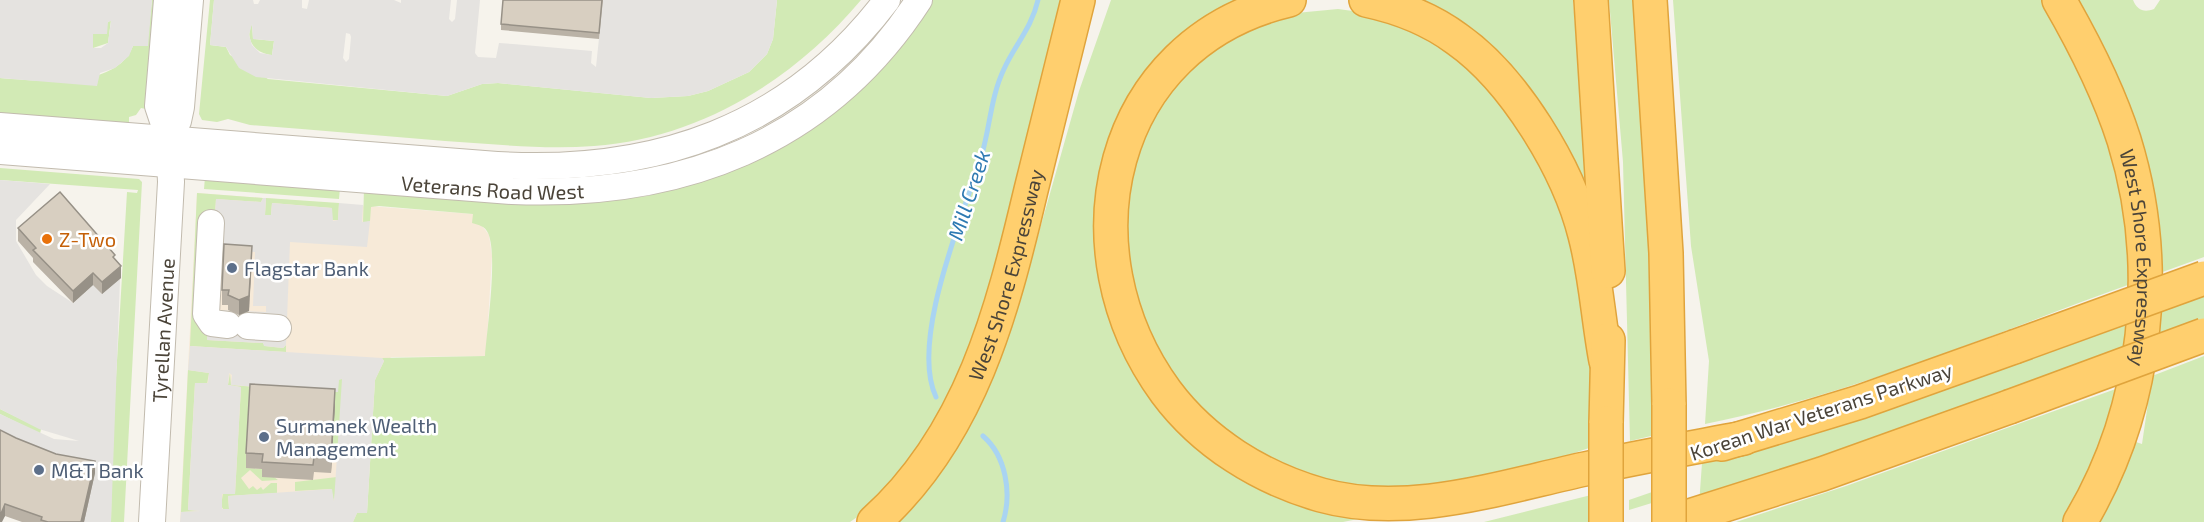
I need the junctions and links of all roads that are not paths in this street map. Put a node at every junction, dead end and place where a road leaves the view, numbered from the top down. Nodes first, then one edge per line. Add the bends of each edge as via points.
1 (167, 0) edge
2 (190, 0) edge
3 (887, 0) edge
4 (919, 0) edge
5 (1078, 0) edge
6 (1289, 0) edge
7 (1366, 0) edge
8 (1591, 0) edge
9 (1650, 0) edge
10 (2059, 0) edge
11 (0, 126) edge
12 (0, 152) edge
13 (170, 152) junction
14 (445, 160) junction
15 (497, 165) junction
16 (354, 178) junction
17 (495, 190) junction
18 (211, 223) dead end
19 (2204, 278) edge
20 (278, 323) dead end
21 (2204, 335) edge
22 (1605, 361) junction
23 (1744, 438) junction
24 (152, 522) edge
25 (874, 522) edge
26 (1431, 522) edge
27 (1606, 522) edge
28 (1670, 522) edge
29 (2080, 522) edge

1 - 13 street, Tyrellan Avenue via 158,106
2 - 13 street, Tyrellan Avenue via 181,107
3 - 15 street, Veterans Road West via 850,45 803,85 723,131 665,152 625,160 575,166
4 - 17 street, Veterans Road West via 891,39 846,84 794,124 737,156 676,177 608,190
5 - 25 highway, West Shore Expressway via 1016,252 982,366 939,446 902,495
6 - 23 highway via 1230,21 1180,55 1153,85 1134,118 1115,176 1111,241 1118,284 1131,326 1167,392 1203,432 1243,461 1282,481 1345,500 1385,503 1464,495
7 - 22 highway via 1418,16 1458,39 1491,70 1539,134 1564,179 1585,233
8 - 22 highway via 1608,245 1609,328
9 - 28 highway, bridge via 1666,253
10 - 29 highway, West Shore Expressway via 2104,86 2124,141 2138,195 2146,273 2143,329 2131,396 2108,466
11 - 13 street, Veterans Road West
12 - 13 street, Veterans Road West
13 - 14 street, Veterans Road West
13 - 16 street, Veterans Road West
13 - 24 street, Tyrellan Avenue
14 - 15 street, Veterans Road West
14 - 16 street via 375,163 364,166
15 - 17 street
16 - 17 street, Veterans Road West
18 - 20 street via 232,318
19 - 23 highway, Korean War Veterans Parkway, bridge via 1860,402
21 - 28 highway, bridge via 1822,474
22 - 27 highway, bridge
23 - 26 highway, Korean War Veterans Parkway

